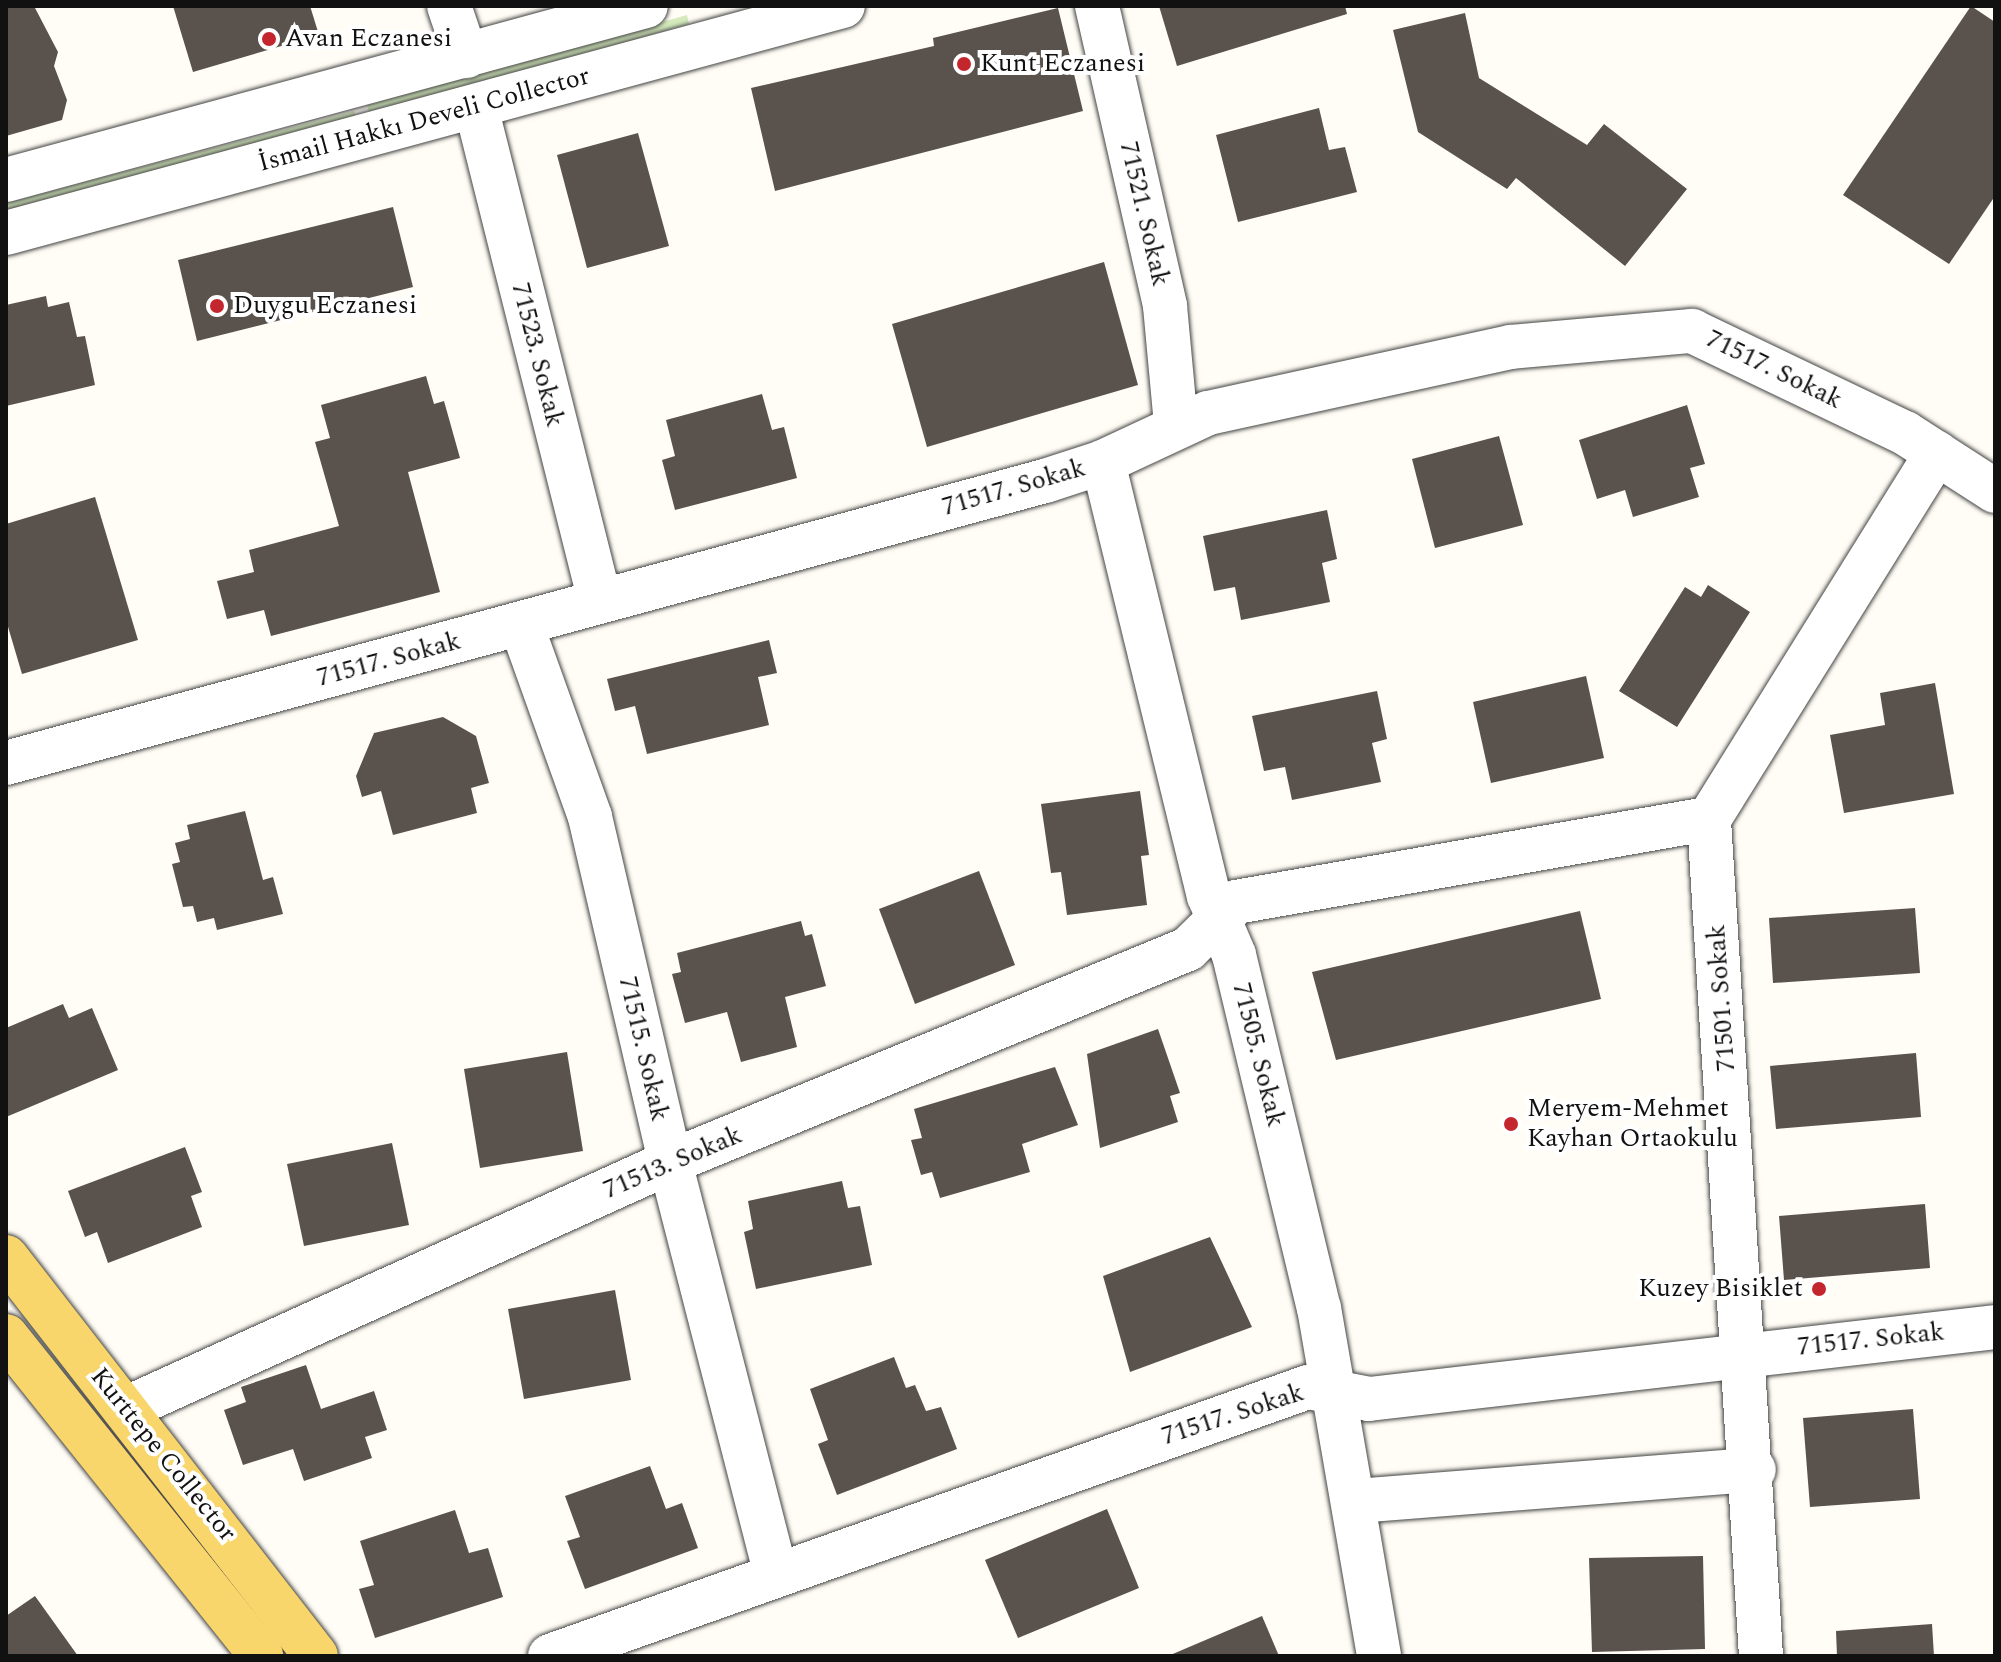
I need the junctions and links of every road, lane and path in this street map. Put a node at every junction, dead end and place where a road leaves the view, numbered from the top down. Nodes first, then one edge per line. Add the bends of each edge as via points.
1 (449, 6) edge
2 (646, 6) edge
3 (843, 6) edge
4 (1097, 6) edge
5 (466, 56) junction
6 (476, 107) junction
7 (6, 180) edge
8 (6, 233) edge
9 (1176, 424) junction
10 (1937, 453) junction
11 (1103, 462) junction
12 (1995, 491) edge
13 (600, 601) junction
14 (521, 624) junction
15 (6, 763) edge
16 (1709, 819) junction
17 (1219, 920) junction
18 (670, 1162) junction
19 (6, 1257) edge
20 (1995, 1327) edge
21 (6, 1336) edge
22 (1743, 1353) junction
23 (1335, 1392) junction
24 (125, 1409) junction
25 (1754, 1470) junction
26 (1356, 1501) junction
27 (775, 1572) junction
28 (261, 1656) edge
29 (316, 1656) edge
30 (550, 1656) edge
31 (1379, 1656) edge
32 (1761, 1656) edge

1 - 5 street
2 - 5 street, İsmail Hakkı Develi Collector
3 - 6 street, İsmail Hakkı Develi Collector
4 - 9 street, 71521. Sokak via 1165,306
5 - 7 street, İsmail Hakkı Develi Collector
6 - 8 street, İsmail Hakkı Develi Collector
6 - 13 street, 71523. Sokak
9 - 10 street, 71517. Sokak via 1511,347 1692,331
9 - 11 street, 71517. Sokak
10 - 12 street, 71517. Sokak
10 - 16 street
11 - 13 street, 71517. Sokak
11 - 17 street, 71505. Sokak
13 - 14 street, 71517. Sokak
14 - 15 street, 71517. Sokak
14 - 18 street, 71515. Sokak via 590,817
16 - 17 street, 71513. Sokak via 1236,902
16 - 22 street, 71501. Sokak
17 - 18 street, 71513. Sokak via 1188,949
17 - 23 street, 71505. Sokak via 1238,971
18 - 24 street, 71513. Sokak
18 - 27 street, 71515. Sokak
19 - 24 main road, Kurttepe Collector
20 - 22 street, 71517. Sokak
21 - 28 main road, Kurttepe Collector
22 - 23 street, 71517. Sokak via 1369,1399
22 - 25 street, 71501. Sokak
23 - 26 street, 71505. Sokak
23 - 27 street, 71517. Sokak via 1308,1387
24 - 29 main road, Kurttepe Collector
25 - 26 street
25 - 32 street, 71501. Sokak
26 - 31 street, 71505. Sokak
27 - 30 street, 71517. Sokak

